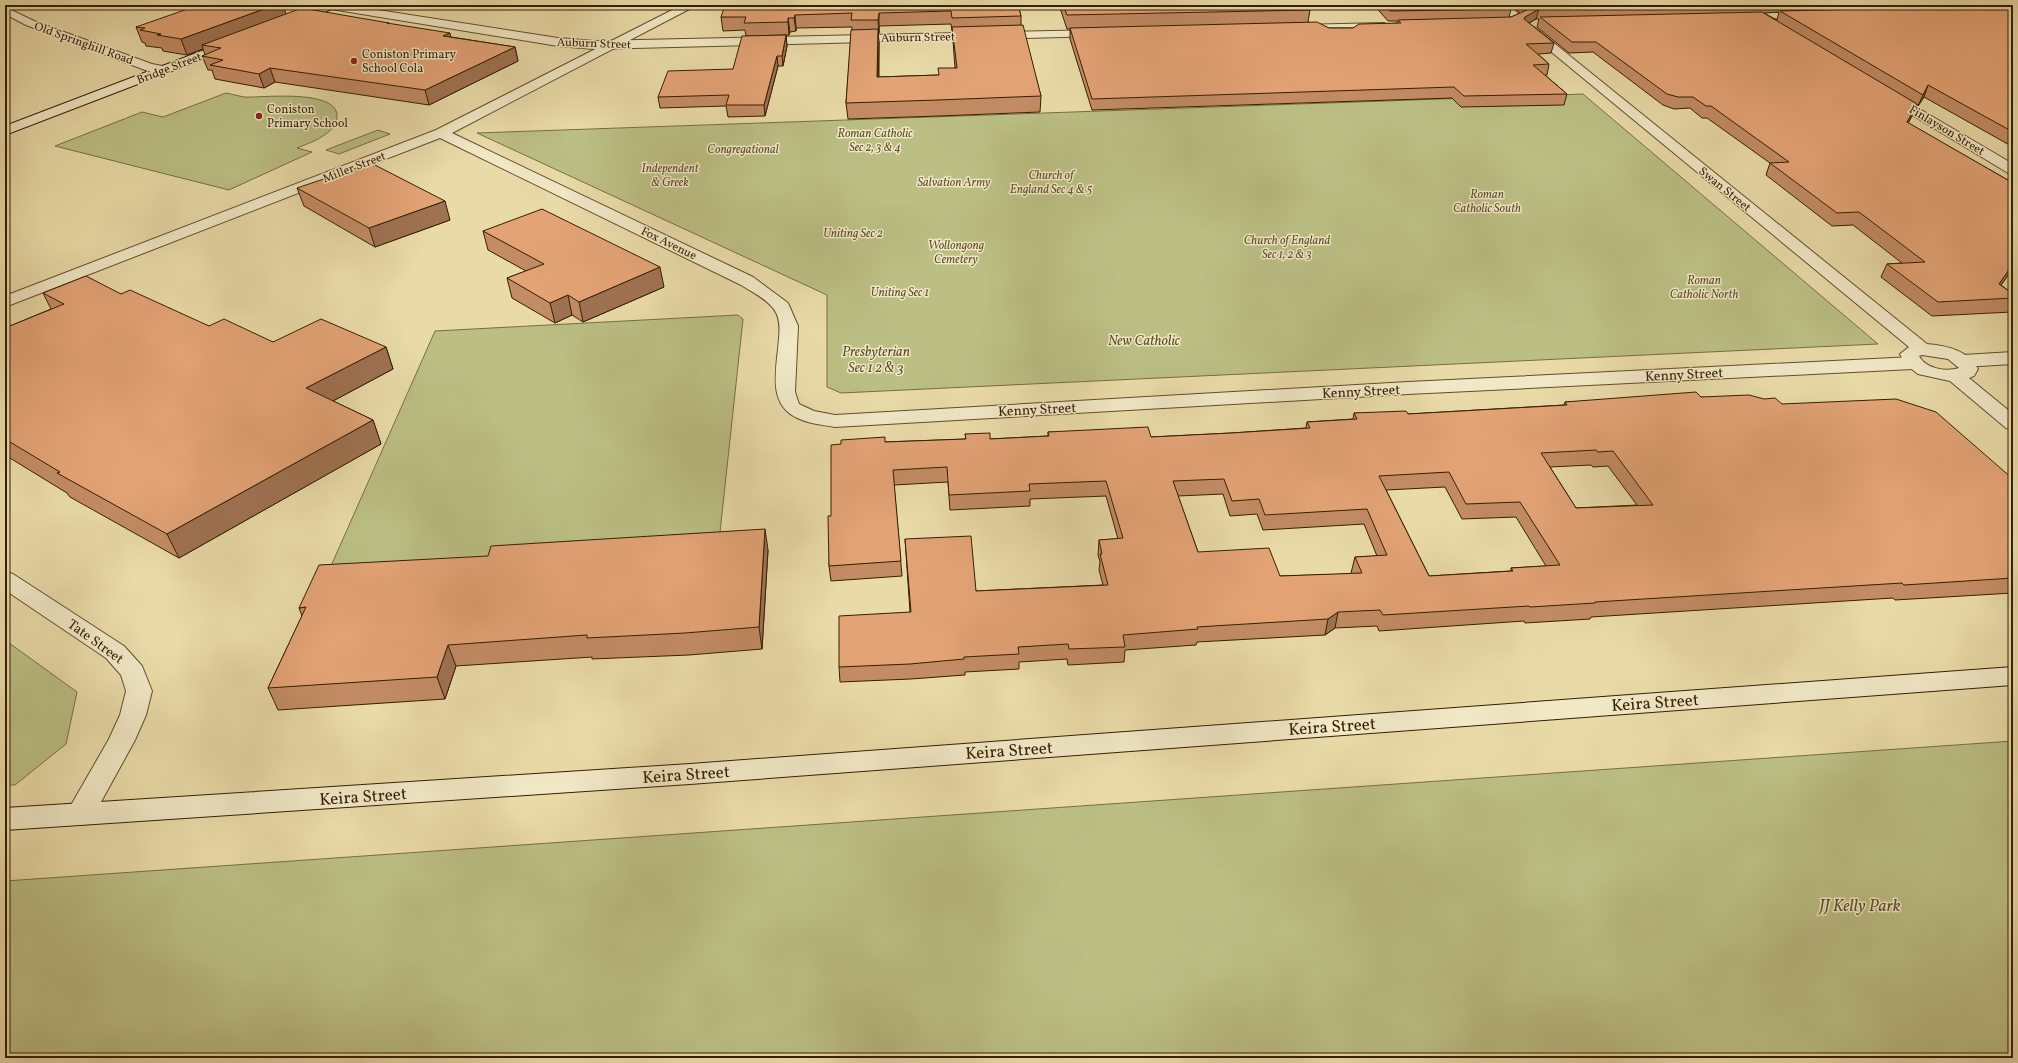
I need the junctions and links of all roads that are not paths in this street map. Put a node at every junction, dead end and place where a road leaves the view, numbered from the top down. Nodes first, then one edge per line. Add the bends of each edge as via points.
1 (691, 5) edge
2 (1502, 5) edge
3 (1981, 5) edge
4 (332, 6) edge
5 (5, 10) edge
6 (1994, 11) junction
7 (2013, 11) edge
8 (1970, 12) edge
9 (1821, 15) edge
10 (1759, 16) junction
11 (1727, 17) edge
12 (2013, 20) edge
13 (280, 26) edge
14 (1396, 26) edge
15 (1777, 28) edge
16 (1284, 29) edge
17 (1109, 33) edge
18 (244, 39) edge
19 (614, 44) junction
20 (164, 70) junction
21 (1878, 89) edge
22 (5, 131) edge
23 (441, 133) junction
24 (2013, 170) edge
25 (5, 302) edge
26 (1918, 356) junction
27 (2013, 358) edge
28 (1959, 368) junction
29 (808, 416) joint
30 (2013, 424) edge
31 (5, 580) edge
32 (2013, 676) edge
33 (80, 814) junction
34 (5, 818) edge

1 - 19 street, Miller Street
2 - 26 street, Swan Street via 1515,23
3 - 6 street
4 - 13 street
4 - 19 street, Auburn Street via 558,42
5 - 20 street, Old Springhill Road via 30,23 149,67
6 - 7 street
6 - 8 street
6 - 12 street
9 - 10 street
10 - 11 street
10 - 15 street
14 - 16 street
17 - 19 street, Auburn Street
18 - 20 street, Bridge Street
19 - 23 street, Miller Street
20 - 22 street, Bridge Street
21 - 24 street, Finlayson Street
23 - 25 street, Miller Street
23 - 29 street, Fox Avenue via 747,281 768,295 782,307 789,326 785,392 791,407
26 - 28 street, Kenny Street via 1946,352
26 - 29 street, Kenny Street via 835,420
27 - 28 street
28 - 30 street
31 - 33 street, Tate Street via 115,652 133,672 139,691 133,715 122,740
32 - 33 street, Keira Street via 690,774
33 - 34 street, Keira Street

